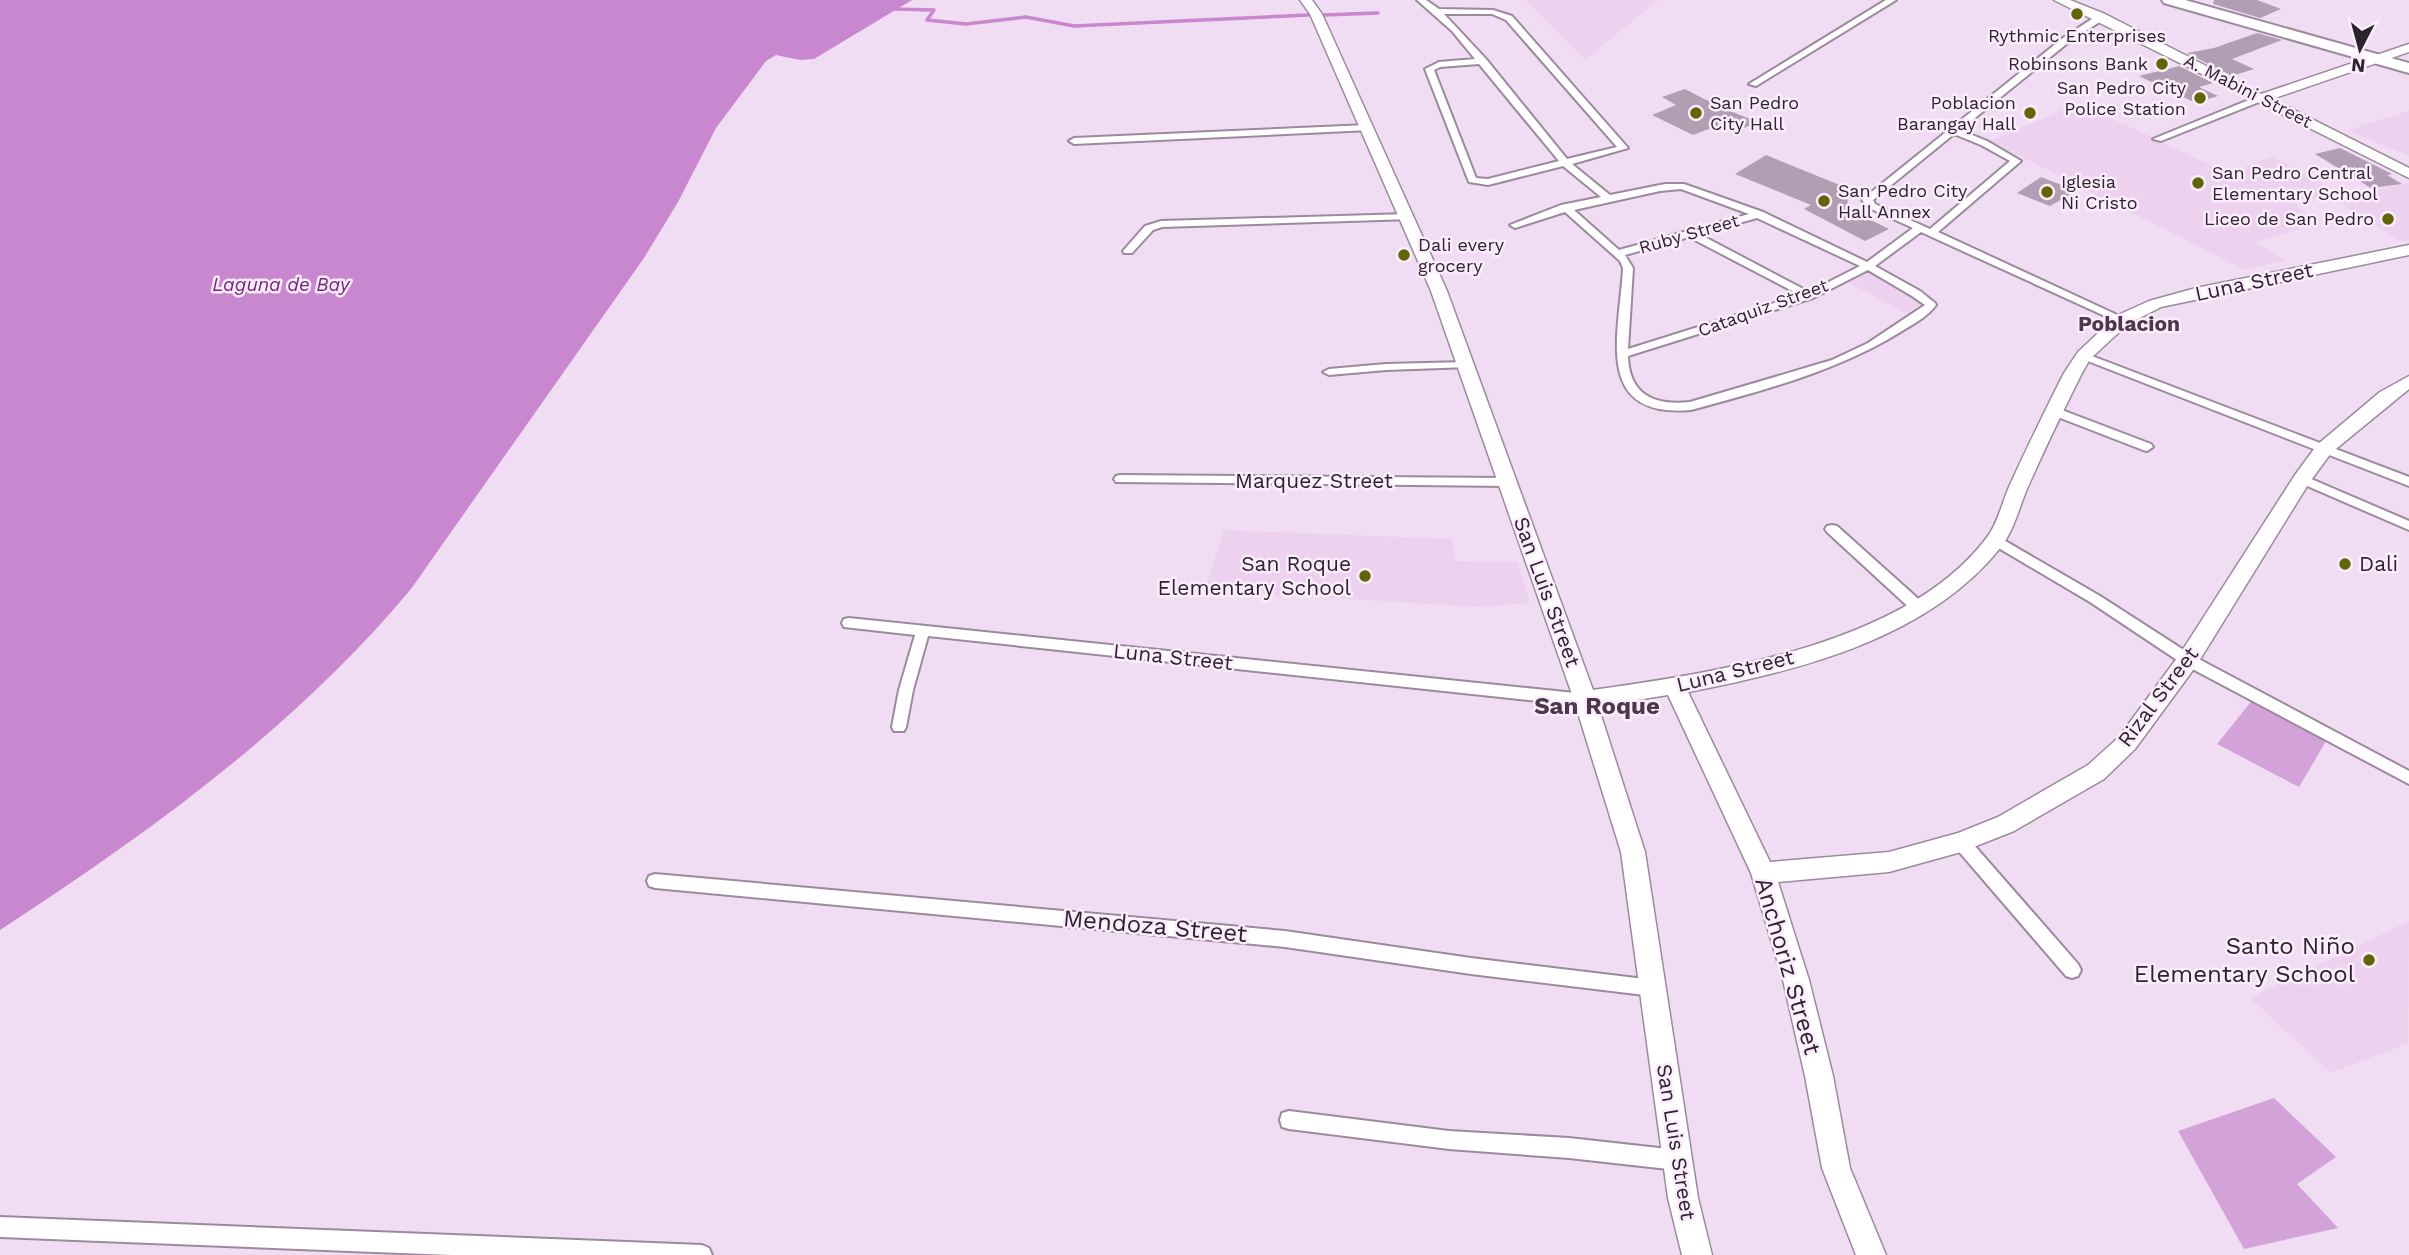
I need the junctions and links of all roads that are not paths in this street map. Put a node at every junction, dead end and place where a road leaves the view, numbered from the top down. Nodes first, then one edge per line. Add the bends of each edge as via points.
1 (1306, 0) edge
2 (1420, 0) edge
3 (1892, 0) edge
4 (2060, 0) edge
5 (2073, 0) edge
6 (2169, 0) edge
7 (2087, 9) junction
8 (1437, 10) junction
9 (2101, 17) junction
10 (2409, 48) edge
11 (2377, 59) junction
12 (1483, 61) junction
13 (2409, 68) edge
14 (1753, 84) dead end
15 (2261, 98) junction
16 (1367, 128) junction
17 (1954, 131) junction
18 (2158, 139) dead end
19 (1074, 141) dead end
20 (1566, 164) junction
21 (2409, 174) edge
22 (1608, 198) junction
23 (1565, 207) junction
24 (1759, 214) junction
25 (1408, 217) junction
26 (1515, 225) dead end
27 (1926, 231) junction
28 (1692, 234) junction
29 (2409, 250) edge
30 (1128, 251) dead end
31 (1619, 253) junction
32 (1866, 267) junction
33 (1809, 296) junction
34 (2122, 320) junction
35 (1624, 354) junction
36 (2084, 356) junction
37 (1466, 365) junction
38 (1329, 372) dead end
39 (2409, 381) edge
40 (2053, 411) junction
41 (2147, 447) dead end
42 (2324, 449) junction
43 (1120, 479) dead end
44 (2301, 479) junction
45 (1508, 482) junction
46 (2409, 482) edge
47 (2409, 526) edge
48 (1832, 529) dead end
49 (1995, 540) junction
50 (1919, 608) junction
51 (849, 623) dead end
52 (923, 631) junction
53 (2188, 660) junction
54 (1675, 687) junction
55 (1585, 700) junction
56 (899, 727) dead end
57 (2409, 778) edge
58 (1961, 842) junction
59 (1763, 873) junction
60 (655, 881) dead end
61 (2072, 970) dead end
62 (1653, 988) junction
63 (1289, 1120) dead end
64 (1677, 1160) junction
65 (0, 1227) edge
66 (702, 1255) edge
67 (1697, 1255) edge
68 (1871, 1255) edge

1 - 16 street, San Luis Street
2 - 8 street
3 - 14 street
4 - 7 street, A. Mabini Street
5 - 7 street, A. Mabini Street
6 - 11 highway
7 - 9 street, A. Mabini Street
8 - 12 street
8 - 20 street via 1506,16 1623,148
9 - 15 street, A. Mabini Street
9 - 17 street
10 - 11 street
11 - 13 highway
11 - 15 street
12 - 20 street
12 - 20 street via 1429,69 1469,177 1488,182
15 - 18 street
15 - 21 street, A. Mabini Street
16 - 19 street
16 - 25 street, San Luis Street
17 - 27 street via 1867,200
17 - 27 street, Cataquiz Street via 2010,156 2015,164
20 - 22 street
22 - 23 street
22 - 24 street via 1681,186
23 - 26 street
23 - 31 street
24 - 28 street, Ruby Street
24 - 32 street
25 - 30 street via 1161,224 1149,228
25 - 37 street, San Luis Street
27 - 32 street, Cataquiz Street
27 - 34 street
28 - 31 street, Ruby Street
28 - 33 street
29 - 34 street, Luna Street via 2196,293 2155,304
31 - 35 street via 1629,268
32 - 33 street, Cataquiz Street
32 - 35 street via 1931,306 1872,345 1836,362 1673,409 1655,406 1636,391 1622,371
33 - 35 street, Cataquiz Street
34 - 36 street, Luna Street
36 - 40 street, Luna Street
36 - 42 street
37 - 38 street
37 - 45 street, San Luis Street
39 - 42 street, Rizal Street
40 - 41 street
40 - 49 street, Luna Street
42 - 44 street, Rizal Street
42 - 46 street
43 - 45 street, Marquez Street
44 - 47 street
44 - 53 street, Rizal Street
45 - 55 street, San Luis Street
48 - 50 street
49 - 50 street, Luna Street via 1955,583
49 - 53 street via 2095,598
50 - 54 street, Luna Street via 1874,630 1787,660
51 - 52 street, Luna Street
52 - 55 street, Luna Street
52 - 56 street
53 - 57 street
53 - 58 street, Rizal Street via 2127,743 2096,772 2006,824
54 - 55 street, Luna Street
54 - 59 street, Anchoriz Street
55 - 62 street, San Luis Street via 1633,852
58 - 59 street, Rizal Street via 1889,862
58 - 61 street
59 - 68 street, Anchoriz Street via 1796,980 1836,1168
60 - 62 street, Mendoza Street via 1285,939
62 - 64 street, San Luis Street
63 - 64 street
64 - 67 street, San Luis Street
65 - 66 street

